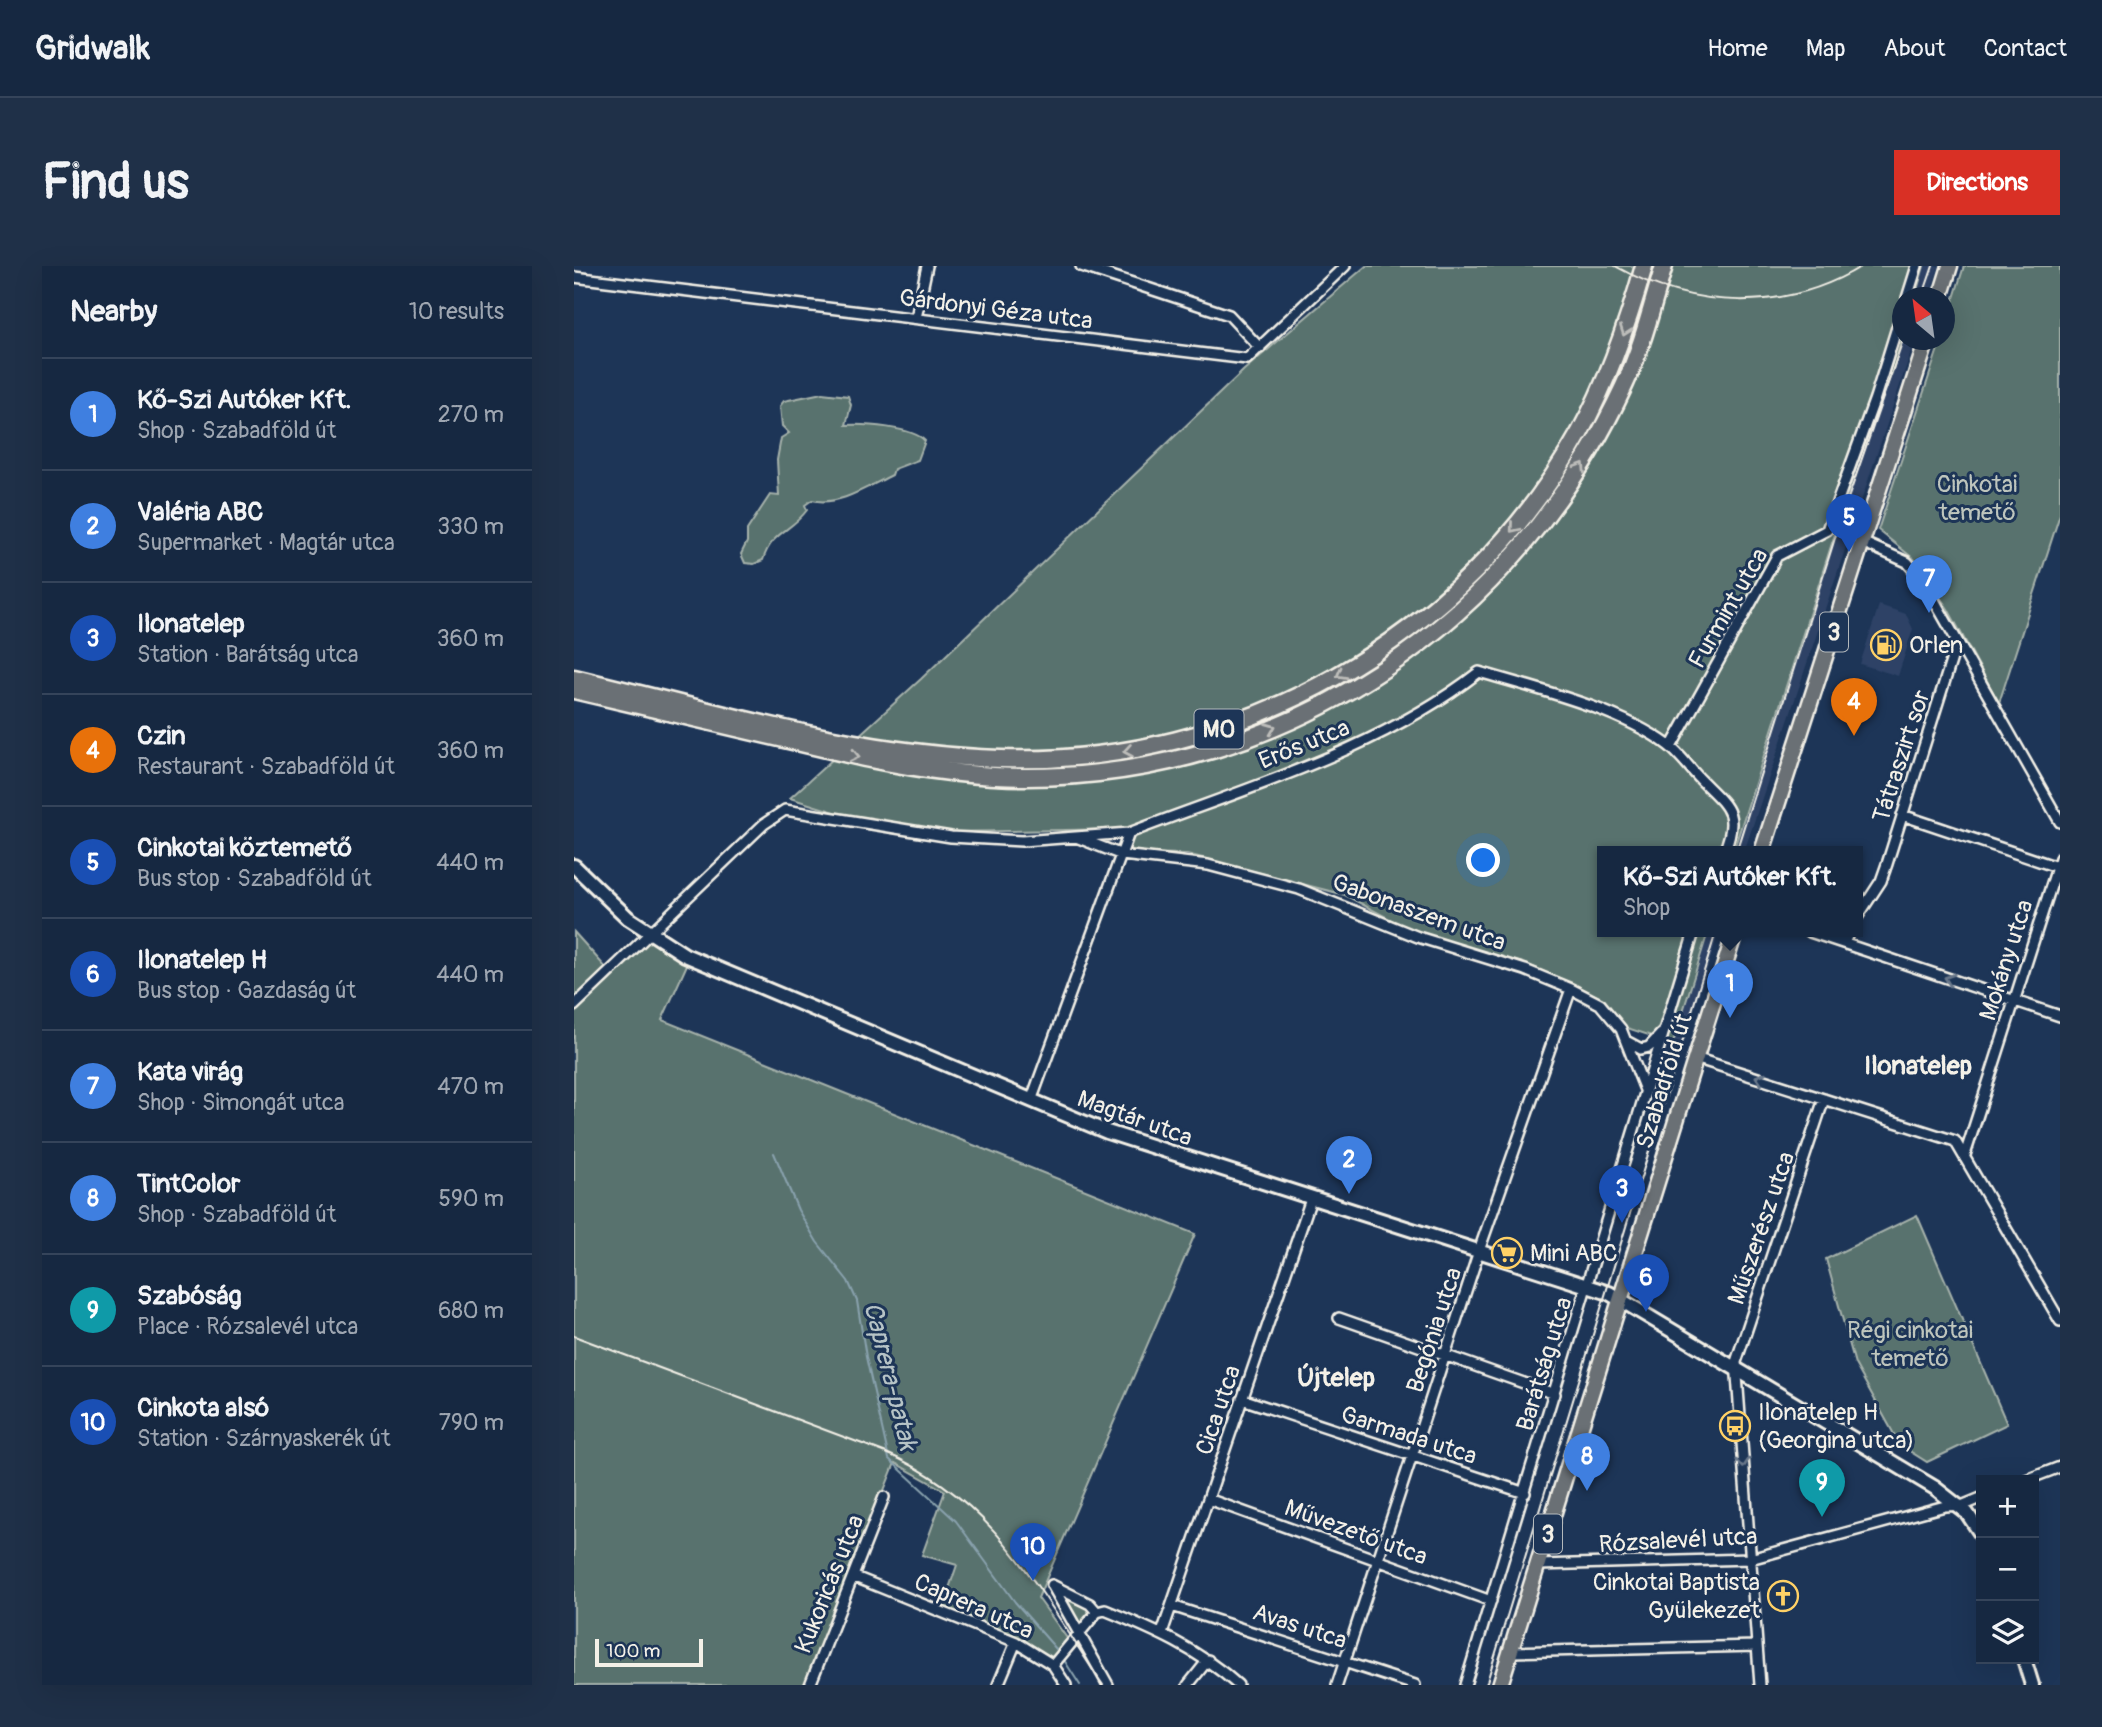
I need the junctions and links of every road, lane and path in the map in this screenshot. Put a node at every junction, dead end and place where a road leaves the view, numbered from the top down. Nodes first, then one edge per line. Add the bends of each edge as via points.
1 (927, 266) edge
2 (1081, 266) edge
3 (1346, 266) edge
4 (1644, 266) edge
5 (1664, 266) edge
6 (1917, 266) edge
7 (1950, 266) edge
8 (574, 277) edge
9 (1910, 287) edge
10 (1943, 287) edge
11 (916, 318) junction
12 (1892, 343) edge
13 (1260, 348) junction
14 (1924, 350) edge
15 (1862, 542) junction
16 (1957, 642) junction
17 (574, 678) edge
18 (574, 690) edge
19 (1671, 747) junction
20 (1902, 815) junction
21 (2060, 822) edge
22 (1129, 833) junction
23 (1076, 837) junction
24 (1727, 846) edge
25 (1764, 846) edge
26 (1122, 855) junction
27 (2058, 862) edge
28 (574, 866) edge
29 (1863, 906) edge
30 (651, 935) junction
31 (1692, 937) edge
32 (1733, 937) edge
33 (1825, 937) edge
34 (1847, 937) edge
35 (1844, 943) junction
36 (1571, 989) junction
37 (2013, 1001) junction
38 (574, 1006) edge
39 (2060, 1016) edge
40 (1664, 1030) junction
41 (1626, 1041) junction
42 (1695, 1058) junction
43 (1646, 1092) junction
44 (1824, 1099) junction
45 (1031, 1101) junction
46 (1965, 1155) junction
47 (1311, 1199) junction
48 (1479, 1253) junction
49 (1586, 1288) junction
50 (1621, 1300) junction
51 (1339, 1318) dead end
52 (2060, 1321) edge
53 (1446, 1355) junction
54 (1737, 1370) junction
55 (1555, 1394) junction
56 (1242, 1399) junction
57 (1413, 1456) junction
58 (2060, 1467) edge
59 (2039, 1475) edge
60 (1524, 1493) junction
61 (884, 1497) dead end
62 (1208, 1499) junction
63 (1976, 1500) edge
64 (1958, 1505) junction
65 (1976, 1528) edge
66 (1750, 1559) junction
67 (1379, 1560) junction
68 (1538, 1565) junction
69 (855, 1577) junction
70 (1491, 1601) junction
71 (1172, 1606) junction
72 (1097, 1612) junction
73 (1162, 1633) junction
74 (1079, 1635) junction
75 (1016, 1642) junction
76 (1757, 1646) junction
77 (1510, 1652) junction
78 (1208, 1660) junction
79 (1346, 1660) junction
80 (2026, 1664) edge
81 (1053, 1665) junction
82 (810, 1685) edge
83 (998, 1685) edge
84 (1066, 1685) edge
85 (1108, 1685) edge
86 (1188, 1685) edge
87 (1238, 1685) edge
88 (1337, 1685) edge
89 (1415, 1685) edge
90 (1465, 1685) edge
91 (1500, 1685) edge
92 (1760, 1685) edge
93 (2032, 1685) edge

1 - 11 street
2 - 13 street via 1230,316
3 - 13 street
4 -> 17 highway, M0 via 1630,318 1593,408 1552,478 1510,533 1456,590 1404,634 1346,672 1259,715 1170,743 1122,752 1060,759 980,758 838,738
18 -> 5 highway, M0 via 864,758 990,776 1113,771 1191,755 1274,727 1403,659 1459,613 1512,560 1566,492 1604,428 1638,351
6 - 9 street
7 - 10 main road
8 - 11 street, Gárdonyi Géza utca
11 - 13 street, Gárdonyi Géza utca via 1247,359
12 - 19 street, Furmint utca via 1827,530 1777,556
14 - 15 main road, 3
15 - 16 street via 1907,562 1922,579
15 - 25 main road, 3
16 - 20 street, Tátraszirt sor
16 - 21 street
19 - 22 street, Erős utca via 1644,729 1479,672 1442,701 1315,763
19 - 24 street, Erős utca via 1728,807 1733,831
20 - 27 street
20 - 29 street, Tátraszirt sor via 1881,881
22 - 23 street
22 - 26 street
23 - 26 street, Gabonaszem utca
23 - 30 street via 1021,841 951,837 785,810 764,824
26 - 36 street, Gabonaszem utca via 1208,865 1299,889 1418,937
26 - 45 street
27 - 37 street, Mokány utca
28 - 30 street, Magtár utca via 607,901
30 - 38 street
30 - 45 street, Magtár utca via 701,963
31 - 40 street, Barátság utca
32 - 42 main road, Szabadföld út / 3
33 - 35 street
34 - 35 street
37 -> 35 street
36 - 41 street, Gabonaszem utca via 1600,1004
36 - 48 street, Begónia utca
37 - 39 street
37 - 46 street, Mokány utca
40 - 41 street via 1649,1047 1641,1049
40 - 43 street, Barátság utca
41 - 43 street, Gabonaszem utca
44 -> 42 street
42 - 50 main road, Szabadföld út / 3
43 - 49 street, Barátság utca
44 - 46 street via 1955,1142
44 - 54 street, Műszerész utca
45 - 47 street, Magtár utca via 1107,1132
46 - 52 street
47 - 48 street, Magtár utca
47 - 56 street, Cica utca
48 - 49 street, Magtár utca
48 - 53 street, Begónia utca
49 - 50 street, Magtár utca
49 - 55 street, Barátság utca
50 - 54 street, Magtár utca
50 - 68 main road, Szabadföld út / 3
51 - 53 street
53 - 55 street
53 - 57 street, Begónia utca
54 - 64 street, Magtár utca
54 -> 66 street, Műszerész utca
55 - 60 street, Barátság utca
56 - 57 street, Garmada utca
56 - 62 street, Cica utca
57 - 60 street, Garmada utca
57 - 67 street, Begónia utca
58 - 59 street
60 - 70 street, Barátság utca
61 - 69 street, Kukoricás utca
62 - 67 street, Művezető utca
62 - 71 street, Cica utca
63 - 64 street, Rózsalevél utca
64 - 65 street, Magtár utca
64 - 66 street, Rózsalevél utca
66 - 68 street, Rózsalevél utca
66 - 76 street, Műszerész utca
67 - 70 street, Művezető utca
67 - 79 street, Begónia utca
68 - 77 main road, Szabadföld út / 3
69 - 75 street, Caprera utca
69 - 82 street, Kukoricás utca
70 - 90 street, Barátság utca
71 - 73 street, Cica utca
71 - 79 street, Avas utca
72 - 73 street via 1105,1609
72 - 74 street
72 - 74 street via 1052,1585
73 - 78 street
74 - 81 street
74 - 85 street
75 - 81 street, Caprera utca
75 - 83 street
76 - 77 street
76 - 92 street, Műszerész utca
77 - 91 main road, Szabadföld út / 3
78 - 86 street
78 - 87 street
79 - 88 street, Begónia utca
79 - 89 street, Avas utca
80 - 93 street
81 - 84 street, Caprera utca

